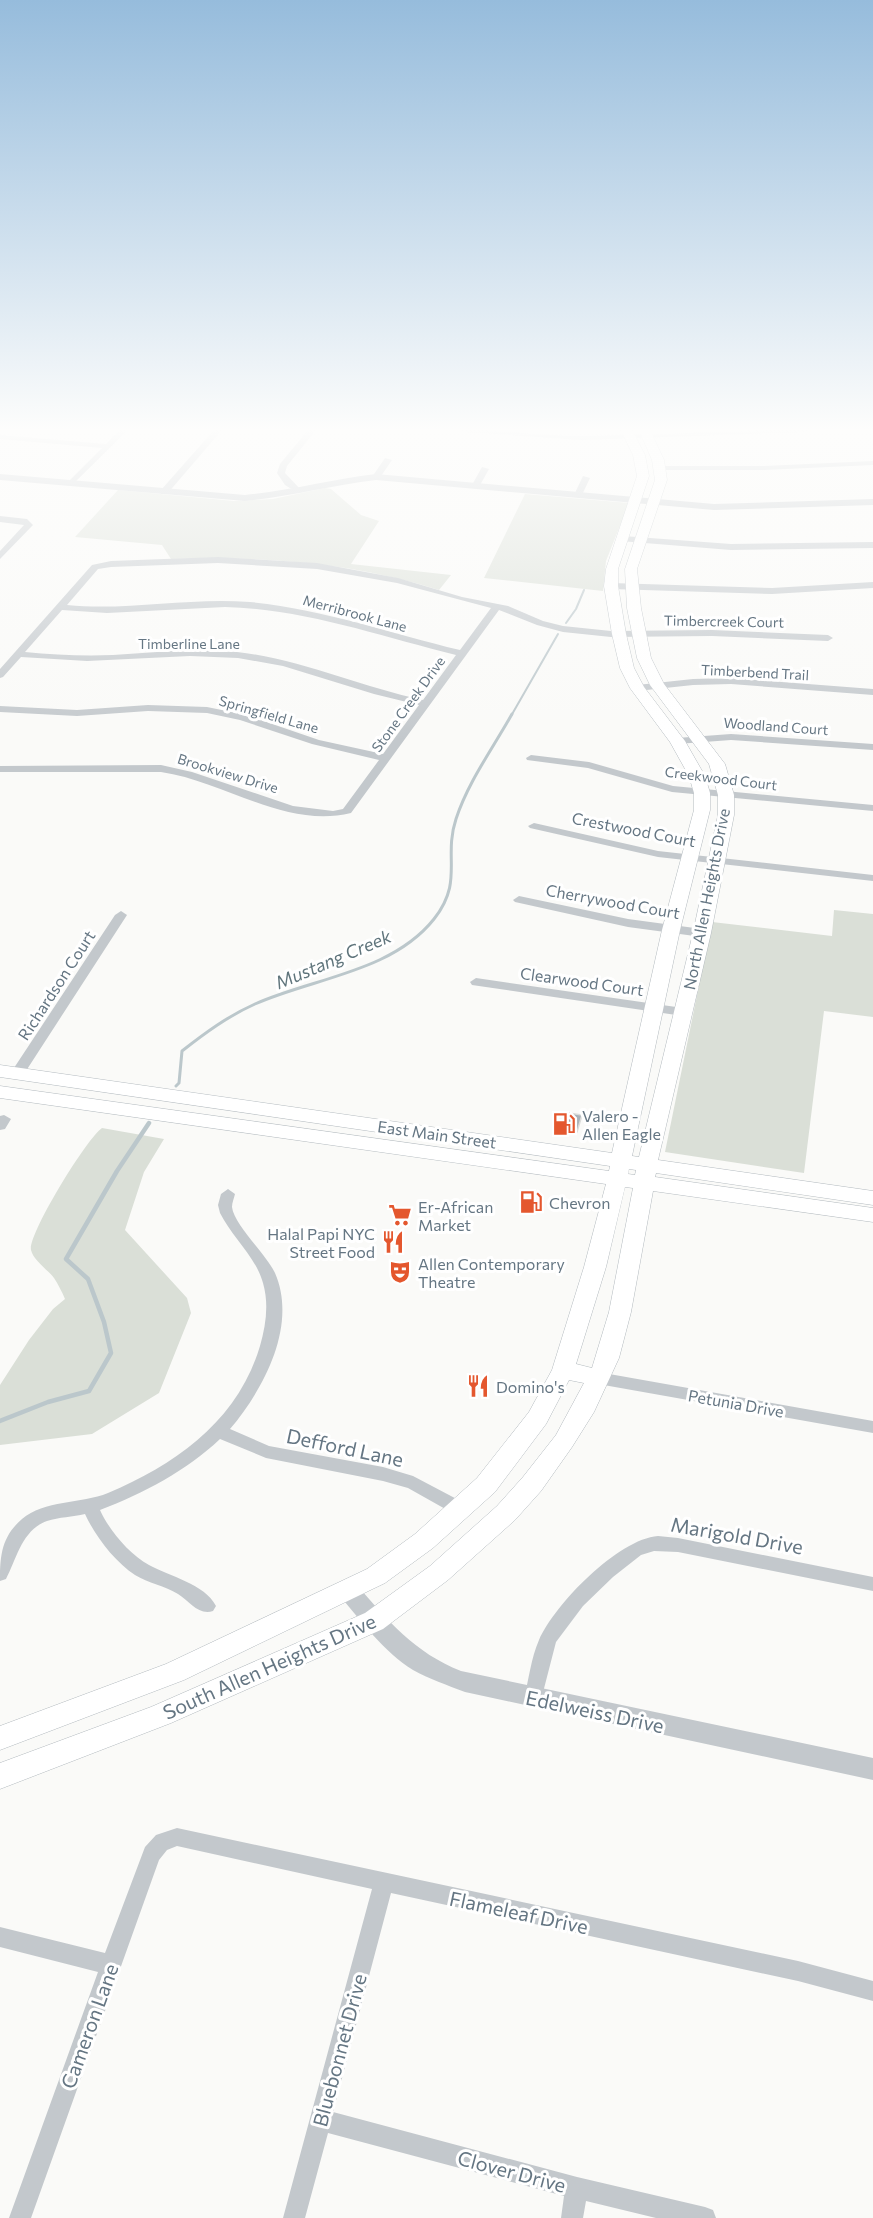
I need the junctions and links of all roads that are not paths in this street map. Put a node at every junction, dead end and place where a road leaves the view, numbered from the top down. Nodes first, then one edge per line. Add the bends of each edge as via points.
1 (22, 534) edge
2 (625, 534) edge
3 (642, 534) edge
4 (623, 539) junction
5 (640, 540) junction
6 (873, 544) edge
7 (0, 556) edge
8 (873, 585) edge
9 (611, 586) junction
10 (632, 586) junction
11 (61, 606) junction
12 (497, 606) junction
13 (639, 633) junction
14 (619, 634) junction
15 (828, 638) dead end
16 (18, 654) junction
17 (462, 654) junction
18 (0, 675) edge
19 (657, 685) junction
20 (637, 688) junction
21 (873, 692) edge
22 (425, 703) junction
23 (0, 709) edge
24 (699, 738) junction
25 (676, 741) junction
26 (873, 747) edge
27 (385, 758) junction
28 (531, 758) dead end
29 (0, 769) edge
30 (702, 793) junction
31 (726, 795) junction
32 (873, 808) edge
33 (338, 815) joint
34 (534, 826) dead end
35 (691, 857) junction
36 (717, 860) junction
37 (873, 878) edge
38 (519, 900) dead end
39 (121, 915) dead end
40 (671, 930) junction
41 (702, 933) junction
42 (476, 982) dead end
43 (653, 1008) junction
44 (683, 1012) junction
45 (8, 1072) edge
46 (0, 1092) edge
47 (237, 1126) junction
48 (380, 1126) junction
49 (498, 1143) junction
50 (372, 1145) junction
51 (619, 1170) junction
52 (646, 1173) junction
53 (228, 1194) dead end
54 (873, 1198) edge
55 (873, 1215) edge
56 (563, 1370) junction
57 (598, 1378) junction
58 (873, 1427) edge
59 (218, 1431) junction
60 (90, 1506) junction
61 (462, 1510) junction
62 (0, 1574) edge
63 (873, 1584) edge
64 (348, 1590) junction
65 (207, 1606) dead end
66 (374, 1621) junction
67 (534, 1698) junction
68 (0, 1738) edge
69 (873, 1769) edge
70 (0, 1776) edge
71 (165, 1839) joint
72 (384, 1882) junction
73 (0, 1937) edge
74 (111, 1965) junction
75 (873, 1991) edge
76 (320, 2120) junction
77 (577, 2188) junction
78 (20, 2218) edge
79 (294, 2218) edge
80 (572, 2218) edge
81 (705, 2218) edge

1 - 7 street
2 - 4 main road, North Allen Heights Drive
3 - 5 main road, North Allen Heights Drive
4 - 5 street
4 - 9 main road, North Allen Heights Drive via 612,569
5 - 6 street via 756,548
5 - 10 main road, North Allen Heights Drive via 630,569
8 - 10 street via 772,591
9 - 10 street
9 - 14 main road, North Allen Heights Drive
10 - 13 main road, North Allen Heights Drive
11 - 12 street, Timbercreek Court via 95,567 218,560 317,566 390,579
11 - 16 street
11 - 17 street, Merribrook Lane via 271,607 338,619
12 - 14 street, Timbercreek Court via 552,627
12 - 17 street, Stone Creek Drive
13 - 14 street, Timbercreek Court
13 - 15 street, Timbercreek Court
13 - 19 main road, North Allen Heights Drive via 644,658
14 - 20 main road, North Allen Heights Drive via 627,668
16 - 18 street
16 - 22 street, Timberline Lane via 109,658 201,653 256,657 376,693
17 - 22 street, Stone Creek Drive
19 - 20 street, Timberbend Trail
19 - 21 street, Timberbend Trail via 731,681
19 - 24 main road, North Allen Heights Drive
20 - 25 main road, North Allen Heights Drive
22 - 27 street, Stone Creek Drive
23 - 27 street, Springfield Lane via 77,713 168,707 207,710
24 - 25 street, Woodland Court
24 - 26 street, Woodland Court via 731,736
24 - 31 main road, North Allen Heights Drive via 717,764
25 - 30 main road, North Allen Heights Drive via 697,776
27 - 33 street, Stone Creek Drive via 347,811
28 - 30 street, Creekwood Court via 589,765 672,789
29 - 33 street, Brookview Drive via 159,768 274,803
30 - 31 street, Creekwood Court
30 - 35 main road, North Allen Heights Drive
31 - 32 street, Creekwood Court
31 - 36 main road, North Allen Heights Drive
34 - 35 street, Crestwood Court via 645,851
35 - 36 street, Crestwood Court
35 - 40 main road, North Allen Heights Drive
36 - 37 street, Crestwood Court
36 - 41 main road, North Allen Heights Drive
38 - 40 street, Cherrywood Court
39 - 45 street, Richardson Court
40 - 41 street, Cherrywood Court
40 - 43 main road, North Allen Heights Drive
41 - 44 main road, North Allen Heights Drive
42 - 43 street, Clearwood Court
43 - 44 street, Clearwood Court
43 - 51 main road, North Allen Heights Drive
44 - 52 main road, North Allen Heights Drive
45 - 48 main road, East Main Street
46 - 47 main road, East Main Street
47 - 48 main road via 285,1122 361,1133 371,1133
47 - 50 main road, East Main Street
48 - 49 main road, East Main Street
49 - 50 main road via 466,1145 391,1136
49 - 51 main road, East Main Street
50 - 51 main road, East Main Street
51 - 52 main road, East Main Street
51 - 56 main road, South Allen Heights Drive via 595,1267
52 - 54 main road, East Main Street
52 - 55 main road, East Main Street
52 - 57 main road, South Allen Heights Drive via 620,1312 608,1358
53 - 59 street via 228,1216 267,1272 274,1298 273,1322 253,1386
56 - 57 main road
56 - 61 main road, South Allen Heights Drive via 538,1418 510,1457
57 - 58 street, Petunia Drive
57 - 66 main road, South Allen Heights Drive via 564,1441 506,1513 439,1573
59 - 60 street via 169,1470
59 - 61 street, Defford Lane via 266,1452 413,1483
60 - 62 street via 30,1522 19,1534
60 - 65 street via 97,1522 125,1557 142,1570 183,1588
61 - 64 main road, South Allen Heights Drive via 383,1571
63 - 67 street, Marigold Drive via 678,1545 646,1545 620,1561 568,1610 548,1639
64 - 66 street, Edelweiss Drive
64 - 68 main road, South Allen Heights Drive via 175,1672
66 - 67 street, Edelweiss Drive via 417,1660 439,1672
66 - 70 main road, South Allen Heights Drive via 161,1715
67 - 69 street, Edelweiss Drive
71 - 72 street, Flameleaf Drive via 177,1837
71 - 74 street, Cameron Lane via 156,1845 150,1858
72 - 75 street, Flameleaf Drive via 798,1971
72 - 76 street, Bluebonnet Drive
73 - 74 street
74 - 78 street, Cameron Lane
76 - 77 street, Clover Drive
76 - 79 street, Bluebonnet Drive
77 - 80 street
77 - 81 street, Clover Drive

